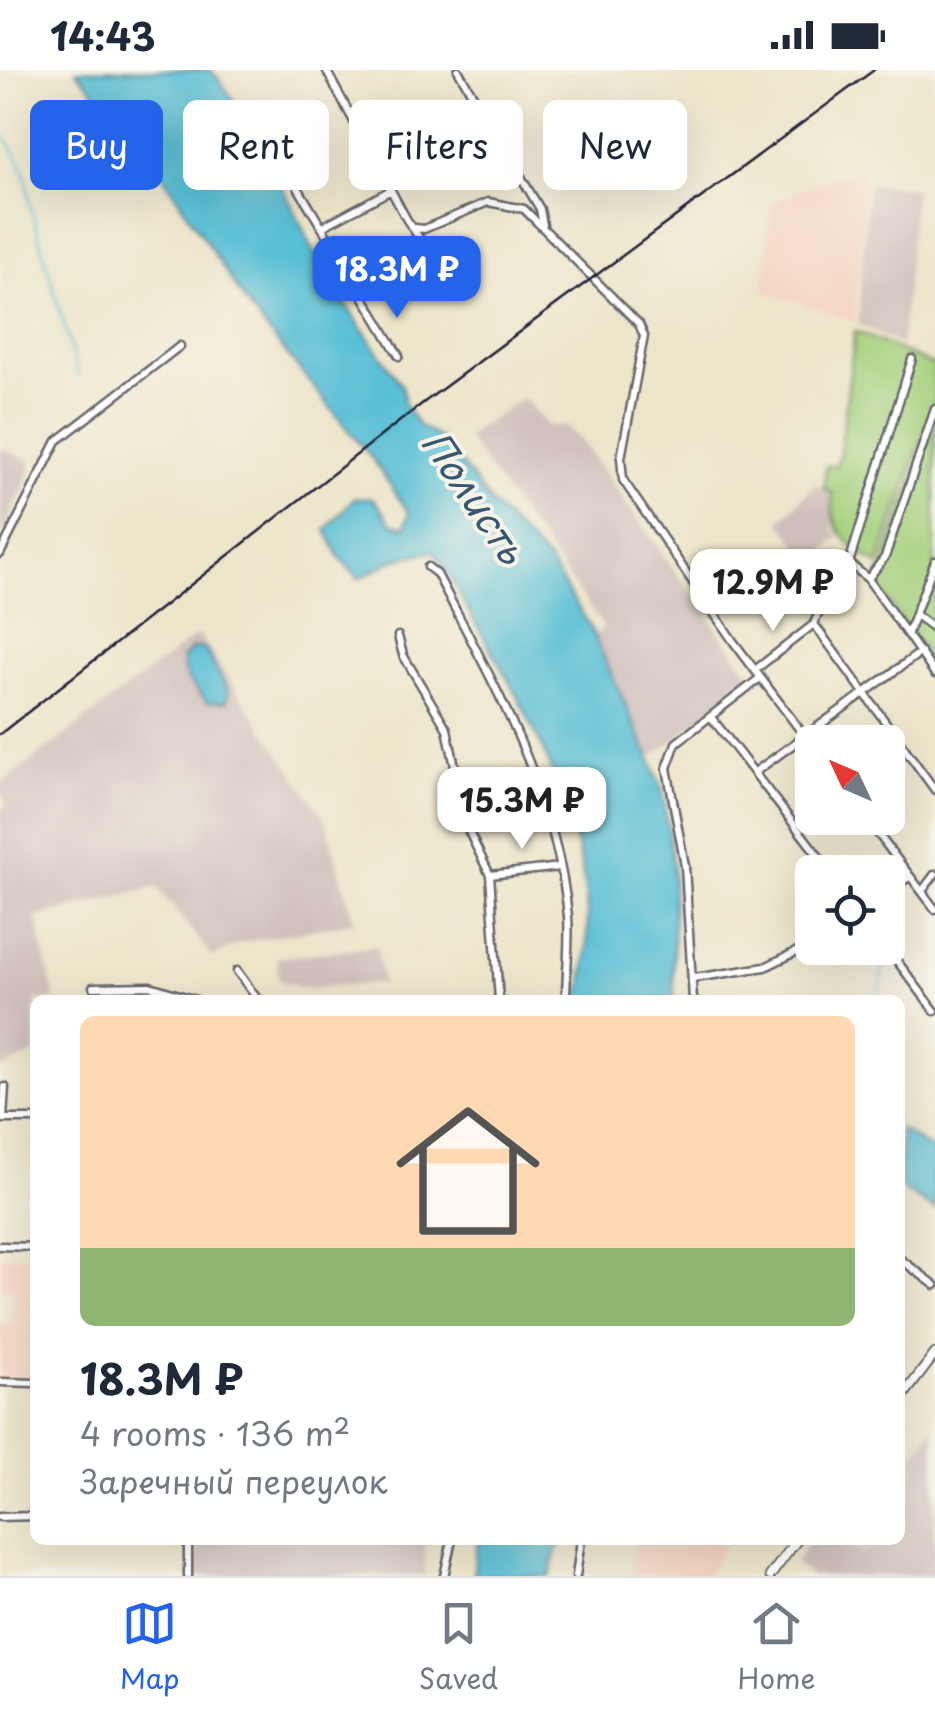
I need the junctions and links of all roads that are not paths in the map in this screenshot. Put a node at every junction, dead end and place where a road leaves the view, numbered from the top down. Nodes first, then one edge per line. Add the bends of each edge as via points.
1 (326, 70) edge
2 (458, 70) edge
3 (349, 112) edge
4 (300, 190) edge
5 (391, 190) joint
6 (543, 226) junction
7 (322, 227) junction
8 (415, 228) junction
9 (458, 294) dead end
10 (180, 346) dead end
11 (399, 356) dead end
12 (912, 359) dead end
13 (935, 409) edge
14 (0, 554) edge
15 (935, 561) edge
16 (849, 563) junction
17 (428, 567) dead end
18 (868, 579) junction
19 (917, 616) junction
20 (814, 624) junction
21 (935, 629) edge
22 (908, 633) junction
23 (398, 636) dead end
24 (922, 652) junction
25 (757, 674) junction
26 (935, 674) edge
27 (865, 694) junction
28 (711, 716) junction
29 (796, 725) edge
30 (823, 725) edge
31 (795, 745) edge
32 (756, 772) junction
33 (935, 790) edge
34 (879, 835) edge
35 (817, 855) edge
36 (560, 868) junction
37 (935, 874) edge
38 (490, 876) junction
39 (910, 876) junction
40 (905, 880) edge
41 (922, 892) junction
42 (935, 908) edge
43 (795, 952) edge
44 (900, 965) edge
45 (237, 971) dead end
46 (695, 978) junction
47 (93, 986) dead end
48 (180, 995) edge
49 (254, 995) edge
50 (499, 995) edge
51 (566, 995) edge
52 (693, 995) edge
53 (935, 1011) edge
54 (5, 1086) dead end
55 (1, 1118) edge
56 (30, 1119) edge
57 (0, 1246) edge
58 (30, 1247) edge
59 (905, 1263) edge
60 (935, 1285) edge
61 (935, 1354) edge
62 (0, 1382) edge
63 (30, 1382) edge
64 (905, 1393) edge
65 (30, 1516) edge
66 (0, 1517) edge
67 (188, 1545) edge
68 (451, 1545) edge
69 (580, 1545) edge
70 (792, 1545) edge
71 (188, 1576) edge
72 (444, 1576) edge
73 (576, 1576) edge
74 (770, 1576) edge

1 - 3 street
2 - 6 street via 540,209
4 - 7 street
5 - 7 street
5 - 8 street
6 - 8 street via 524,208 500,201
6 - 25 street via 644,336 623,480
7 - 11 street
8 - 9 street
10 - 14 street via 56,442
12 - 16 street
13 - 18 street via 885,557
15 - 19 street
16 - 18 street
16 - 20 street
17 - 36 street via 528,754
18 - 22 street
19 - 21 street
19 - 22 street
20 - 25 street
20 - 27 street
22 - 24 street
23 - 38 street via 446,729 470,832
24 - 26 street
24 - 27 street
25 - 28 street
25 - 29 street
27 - 30 street
27 - 33 street
28 - 32 street
28 - 46 street via 676,743 667,768
31 - 32 street
32 - 35 street
34 - 39 street
36 - 38 street
36 - 51 street via 568,916
37 - 41 street
38 - 50 street
39 - 40 street
39 - 41 street
41 - 42 street
43 - 46 street via 765,966
44 - 53 street
45 - 49 street
46 - 52 street
47 - 48 street via 150,986
54 - 55 street
55 - 56 street
57 - 58 street
59 - 60 street
61 - 64 main road
62 - 63 street
65 - 66 street
67 - 71 street
68 - 72 street
69 - 73 street
70 - 74 main road

